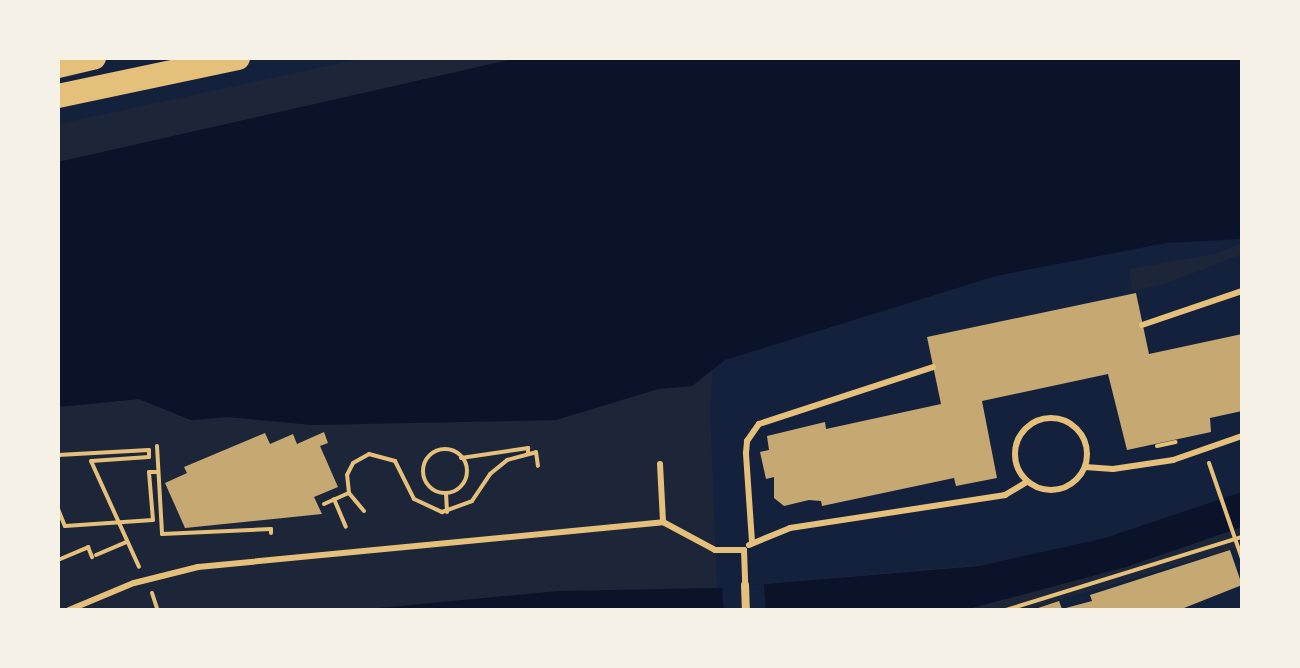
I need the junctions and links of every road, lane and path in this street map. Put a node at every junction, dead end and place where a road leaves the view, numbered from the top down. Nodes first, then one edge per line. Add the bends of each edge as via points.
1 (94, 58) edge
2 (238, 58) edge
3 (58, 66) edge
4 (58, 96) edge
5 (1242, 291) edge
6 (1142, 325) dead end
7 (933, 367) dead end
8 (1242, 436) edge
9 (1186, 440) dead end
10 (157, 446) dead end
11 (1146, 448) dead end
12 (1205, 450) dead end
13 (528, 453) junction
14 (58, 455) edge
15 (461, 458) junction
16 (660, 464) dead end
17 (538, 466) dead end
18 (1085, 467) junction
19 (158, 472) junction
20 (1027, 482) junction
21 (349, 493) junction
22 (446, 493) junction
23 (334, 499) junction
24 (324, 504) dead end
25 (58, 509) edge
26 (364, 511) dead end
27 (444, 512) junction
28 (442, 519) dead end
29 (663, 522) junction
30 (118, 523) junction
31 (346, 527) dead end
32 (271, 533) dead end
33 (1242, 537) edge
34 (127, 542) junction
35 (752, 542) junction
36 (744, 550) junction
37 (60, 559) edge
38 (1242, 559) edge
39 (66, 568) dead end
40 (139, 568) dead end
41 (745, 585) joint
42 (69, 610) edge
43 (746, 610) edge
44 (1006, 610) edge

1 - 3 highway
2 - 4 highway
5 - 6 lane
7 - 35 lane via 759,424 746,453
8 - 18 lane via 1173,460 1113,469
9 - 11 path
10 - 19 path
12 - 38 path
13 - 15 path via 528,448
13 - 17 path via 536,452
13 - 27 path via 500,464 472,501
14 - 30 path via 149,450 149,457 91,461
15 - 22 path via 465,479
15 - 22 path via 442,448 425,463 425,482
16 - 29 lane
18 - 20 lane via 1060,489
18 - 20 lane via 1080,432 1048,418 1026,428 1015,449
19 - 30 path via 149,472 153,520
19 - 32 path via 162,534
20 - 35 lane via 1005,495 790,528
21 - 23 path
21 - 26 path
21 - 27 path via 347,475 353,463 381,454 399,465 414,499
22 - 27 path
23 - 24 path
23 - 31 path
25 - 30 path via 65,526
27 - 28 path
29 - 36 lane via 715,550
29 - 42 lane via 198,567 134,583
30 - 34 path
33 - 44 path
34 - 37 path via 94,556 88,547
34 - 40 path
35 - 36 lane
36 - 41 lane
37 - 39 path
41 - 43 street

